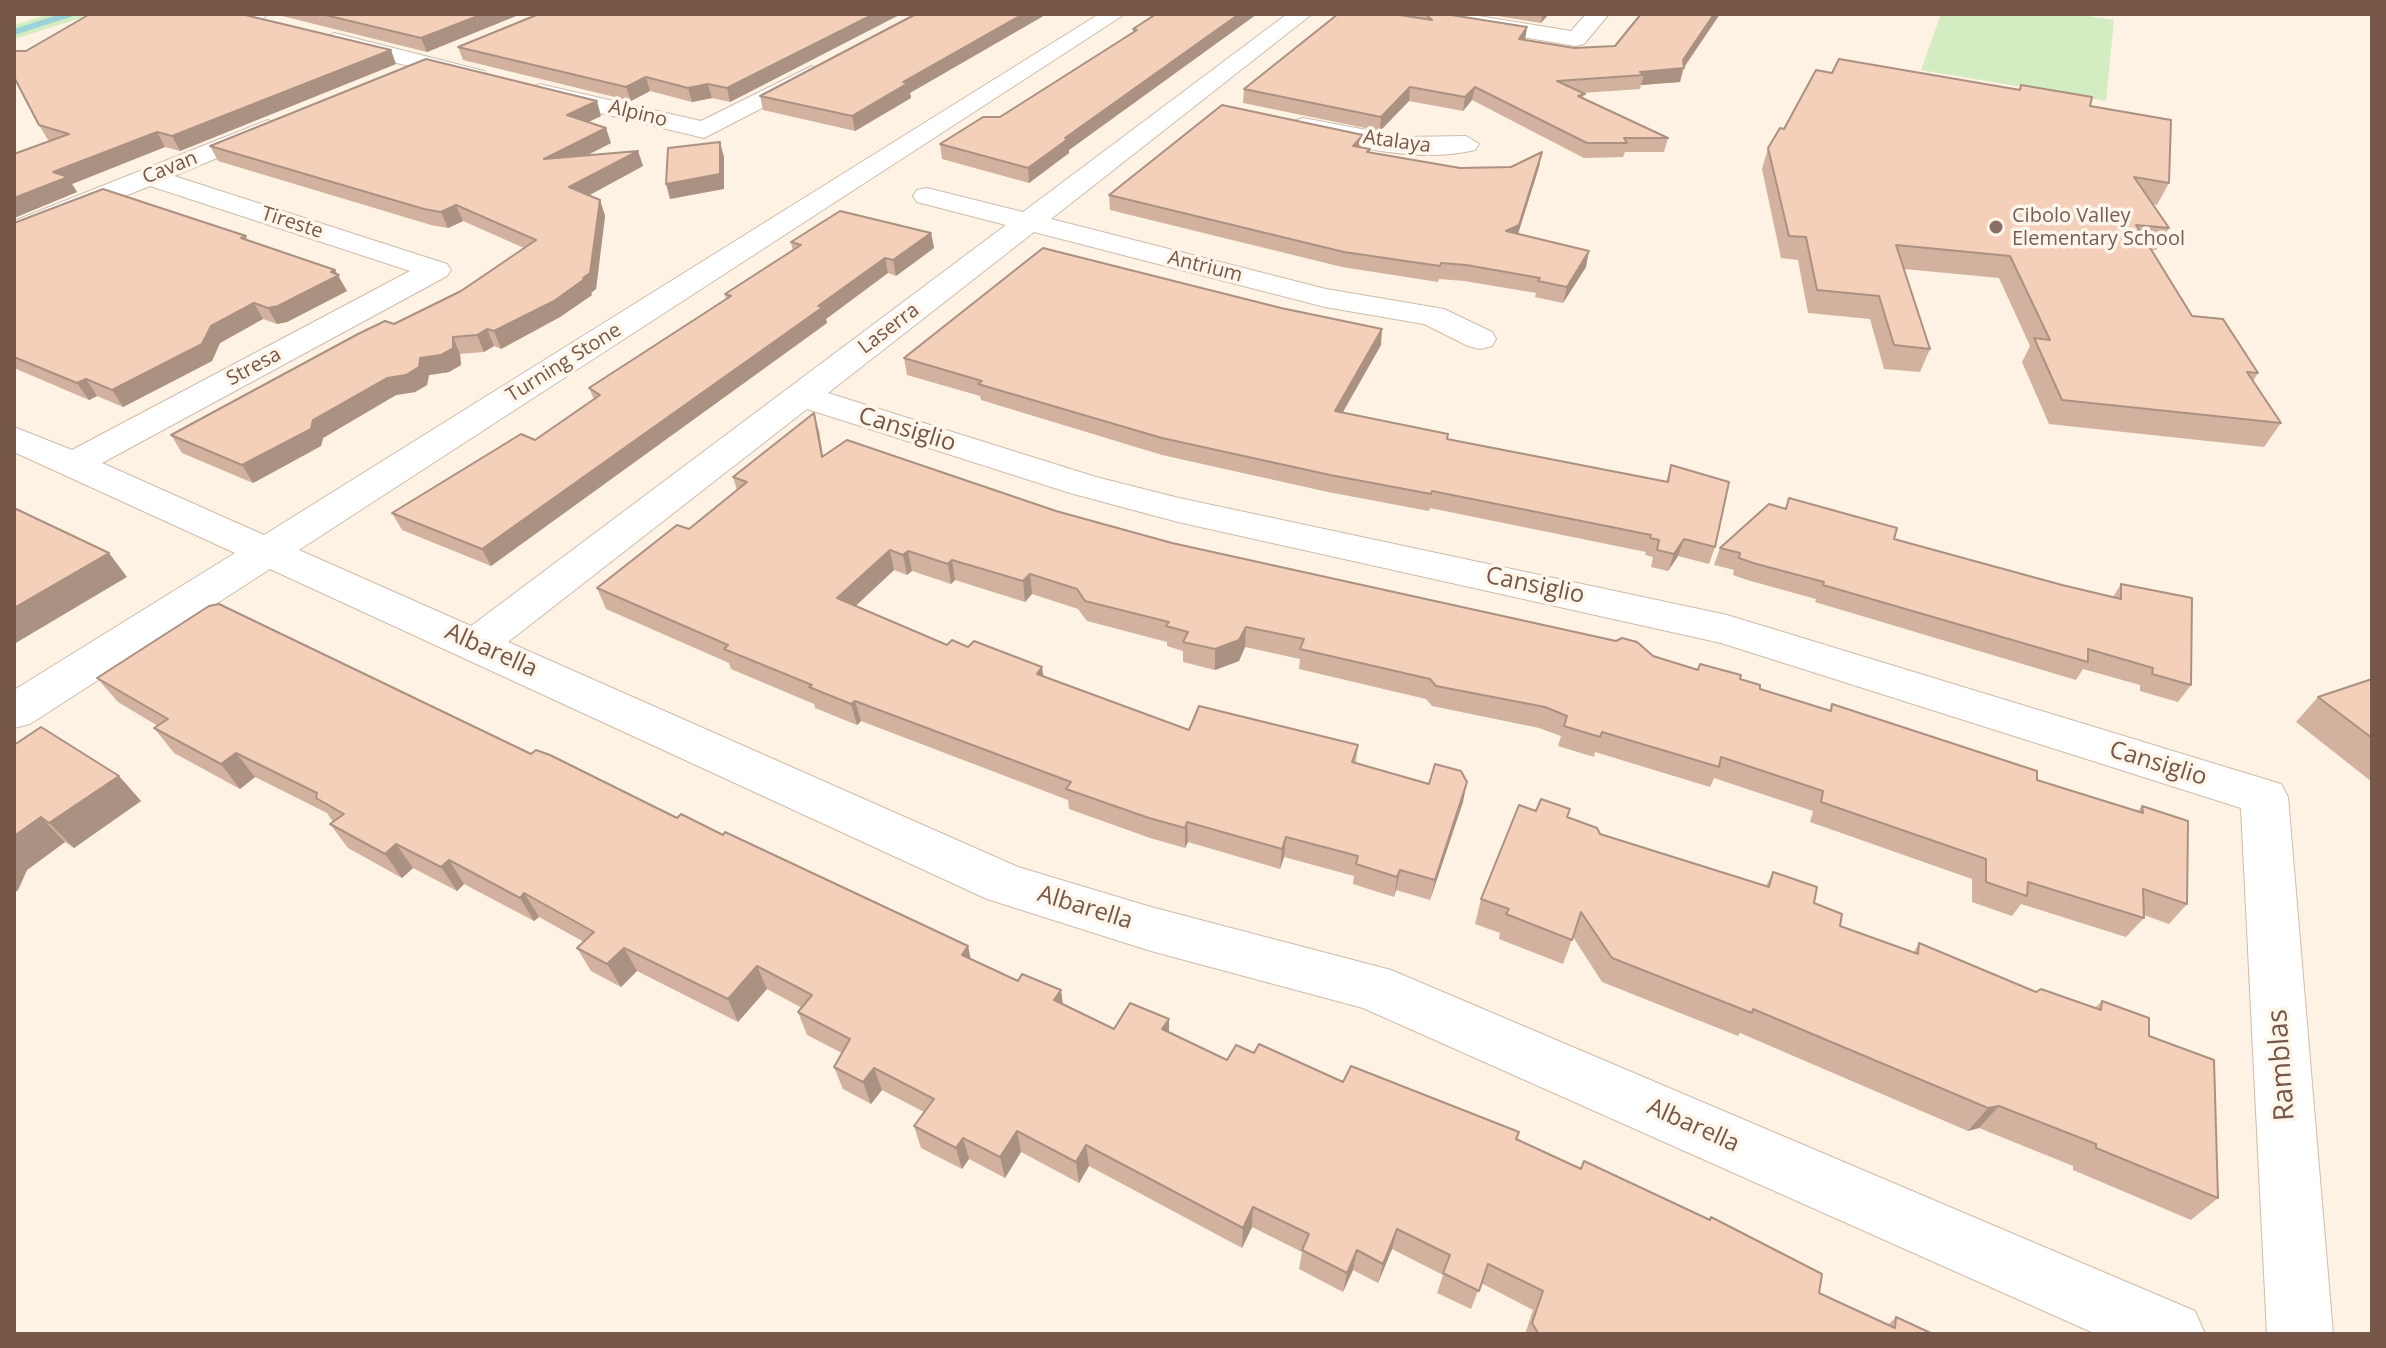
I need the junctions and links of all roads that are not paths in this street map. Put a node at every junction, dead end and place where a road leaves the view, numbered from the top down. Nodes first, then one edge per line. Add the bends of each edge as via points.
1 (1114, 14) edge
2 (1301, 14) edge
3 (1426, 14) edge
4 (1598, 14) edge
5 (306, 33) edge
6 (467, 47) edge
7 (426, 63) junction
8 (828, 65) edge
9 (382, 81) edge
10 (294, 117) edge
11 (1278, 121) edge
12 (1466, 144) dead end
13 (148, 176) junction
14 (927, 196) dead end
15 (1029, 222) junction
16 (14, 231) edge
17 (436, 270) joint
18 (1480, 339) dead end
19 (801, 396) junction
20 (14, 438) edge
21 (73, 464) junction
22 (268, 551) junction
23 (477, 644) junction
24 (14, 712) edge
25 (2264, 797) joint
26 (2172, 1334) edge
27 (2300, 1334) edge

1 - 22 street, Turning Stone
2 - 15 street, Laserra via 1202,105
3 - 4 street via 1576,39
5 - 7 street, Alpino
6 - 7 street
7 - 8 street, Alpino via 704,130
7 - 9 street
10 - 13 street, Cavan
11 - 12 street, Atalaya via 1399,146 1439,149
13 - 16 street, Cavan
13 - 17 street, Tireste
14 - 15 street, Antrium
15 - 18 street, Antrium via 1325,298 1433,316
15 - 19 street, Laserra
17 - 21 street, Stresa
19 - 23 street, Laserra
19 - 25 street, Cansiglio via 1178,510 1727,630
20 - 21 street, Albarella
21 - 22 street, Albarella
22 - 23 street, Albarella
22 - 24 street, Turning Stone
23 - 26 street, Albarella via 1005,884 1372,987
25 - 27 street, Ramblas

